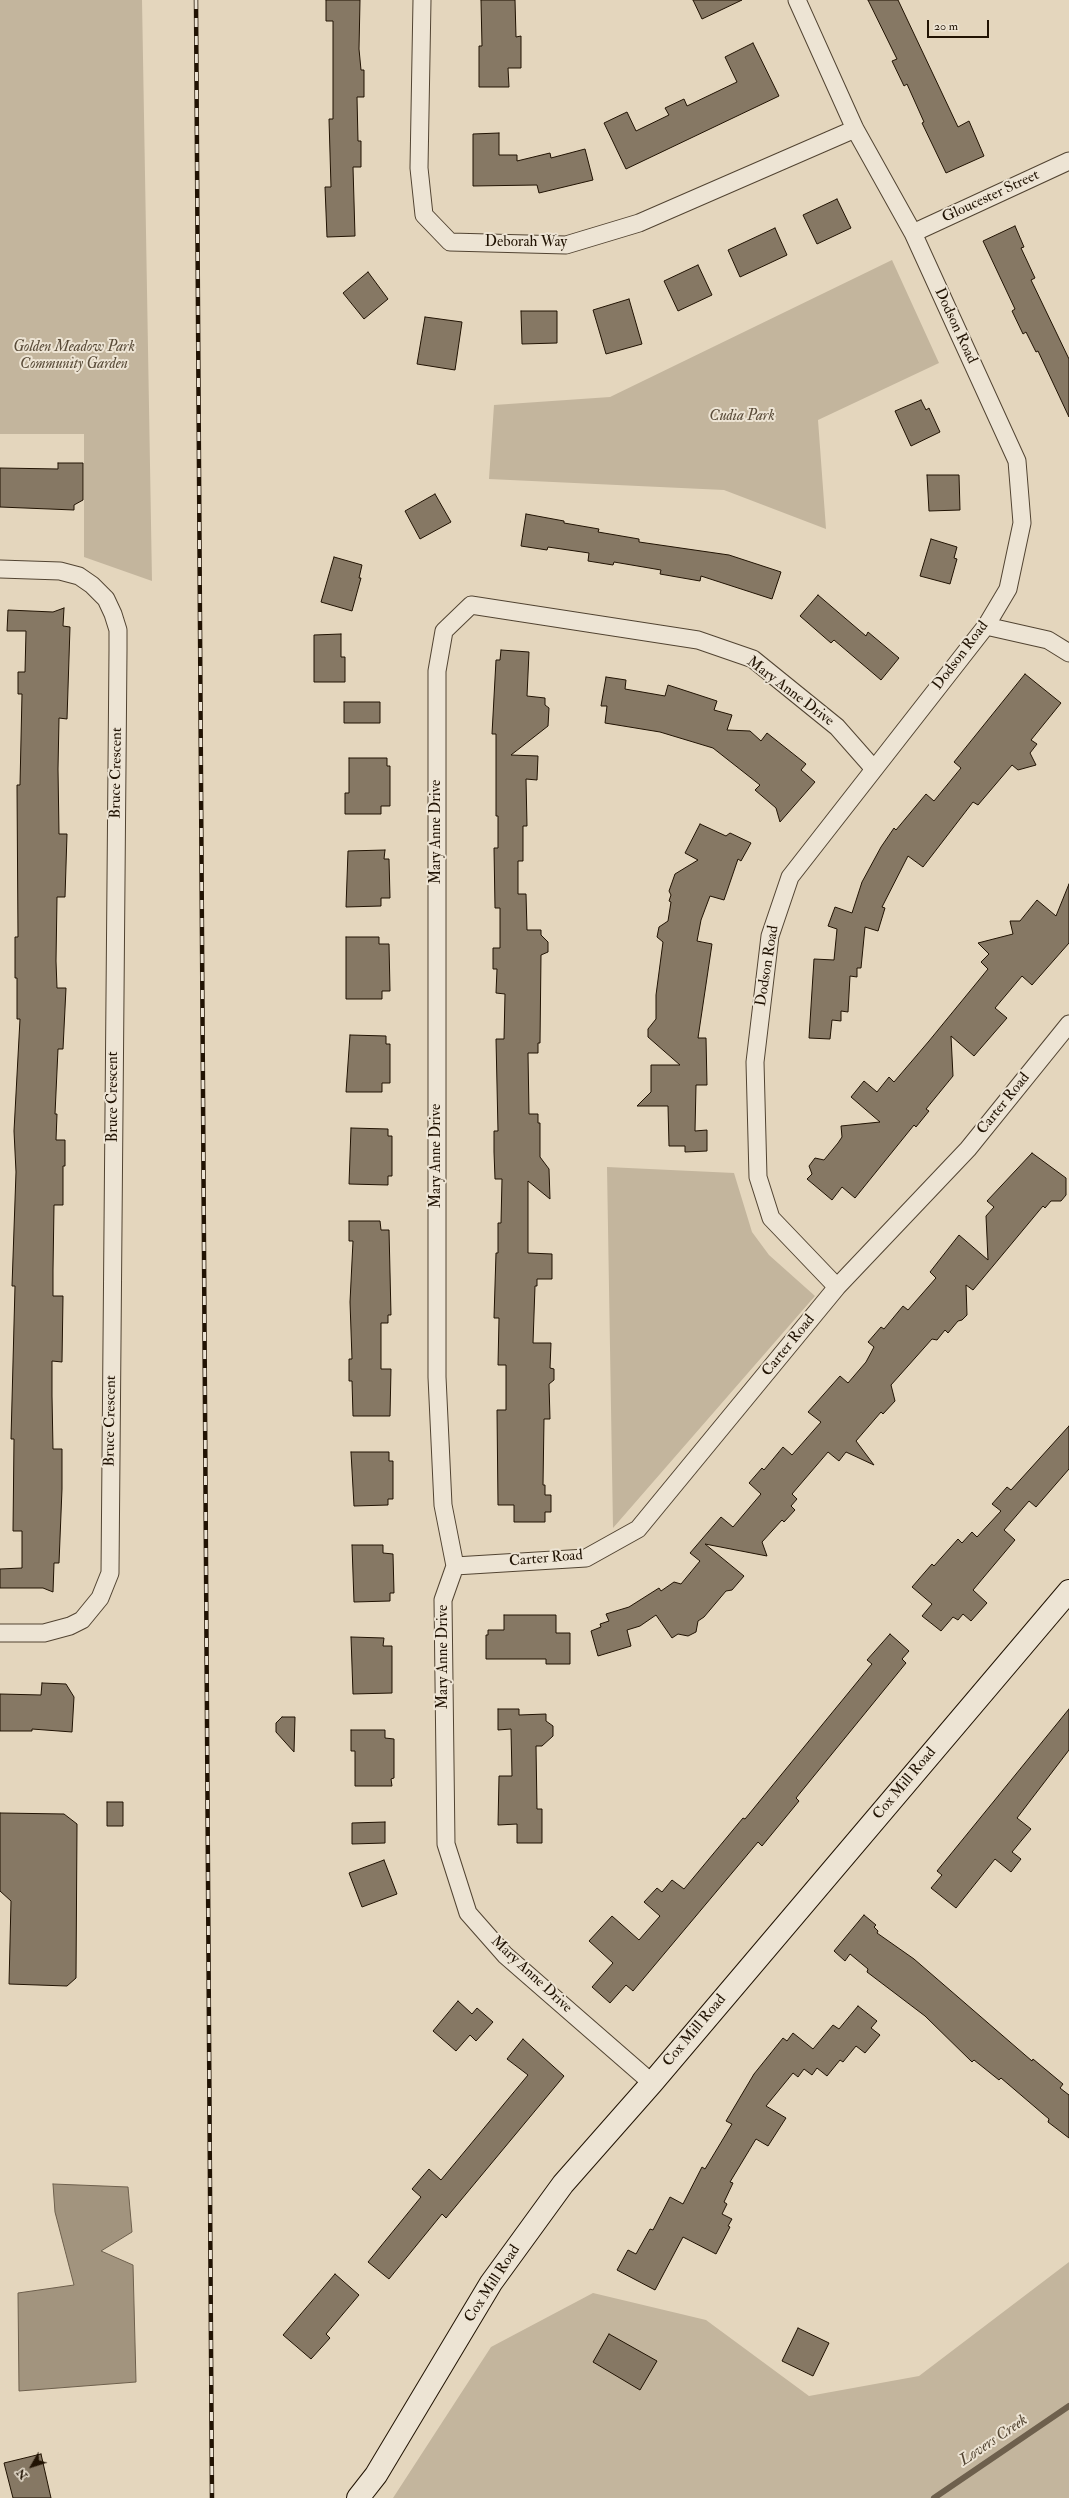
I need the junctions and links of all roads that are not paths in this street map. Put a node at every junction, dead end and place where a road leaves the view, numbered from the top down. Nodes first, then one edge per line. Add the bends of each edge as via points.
1 (422, 0) edge
2 (797, 0) edge
3 (855, 129) junction
4 (1069, 161) edge
5 (913, 233) junction
6 (0, 569) edge
7 (986, 626) junction
8 (1069, 653) edge
9 (874, 769) junction
10 (1069, 1024) edge
11 (837, 1287) junction
12 (456, 1566) junction
13 (1069, 1591) edge
14 (0, 1633) edge
15 (652, 2083) junction
16 (358, 2498) edge

1 - 3 street, Deborah Way via 419,168 424,215 450,242 566,245 639,223
2 - 3 street, Dodson Road
3 - 5 street, Dodson Road
4 - 5 street, Gloucester Street
5 - 7 street, Dodson Road via 1017,461 1022,523 1008,589
6 - 14 street, Bruce Crescent via 60,571 79,576 106,600 118,630 110,1572 100,1598 82,1620 44,1633
7 - 8 street via 1048,640
7 - 9 street, Dodson Road
9 - 11 street, Dodson Road via 790,877 770,936 754,1062 758,1176 771,1218
9 - 12 street, Mary Anne Drive via 837,727 753,659 698,640 472,605 444,630 437,671 437,1377 443,1505
10 - 11 street, Carter Road via 968,1149
11 - 12 street, Carter Road via 638,1529 586,1558
12 - 15 street, Mary Anne Drive via 443,1600 446,1844 468,1913 505,1955
13 - 15 street, Cox Mill Road
15 - 16 street, Cox Mill Road via 563,2184 492,2283 376,2476

